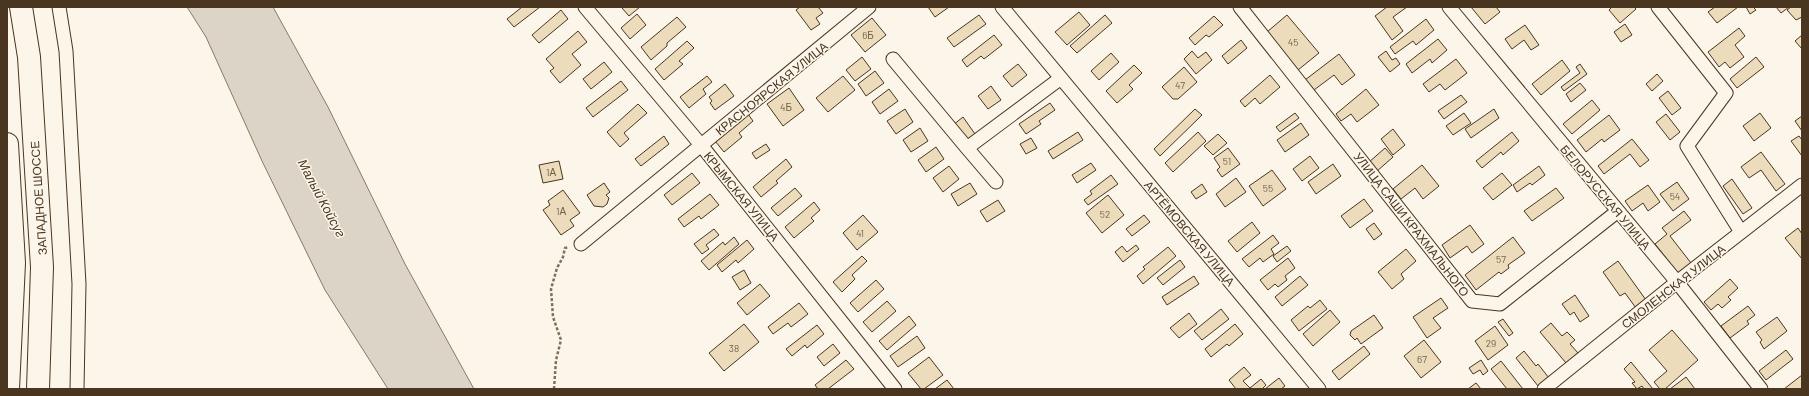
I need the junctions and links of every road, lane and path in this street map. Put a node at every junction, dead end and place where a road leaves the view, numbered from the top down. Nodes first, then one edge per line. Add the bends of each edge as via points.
1 (21, 7) edge
2 (59, 7) edge
3 (585, 7) edge
4 (869, 7) edge
5 (1002, 7) edge
6 (1240, 7) edge
7 (1449, 7) edge
8 (1658, 7) edge
9 (893, 59) dead end
10 (1061, 78) junction
11 (7, 144) edge
12 (701, 145) junction
13 (967, 148) junction
14 (996, 182) dead end
15 (1802, 185) edge
16 (1618, 211) junction
17 (1741, 232) junction
18 (581, 244) joint
19 (1676, 282) junction
20 (8, 389) edge
21 (38, 389) edge
22 (77, 389) edge
23 (554, 389) edge
24 (895, 389) edge
25 (1318, 389) edge
26 (1544, 389) edge
27 (1761, 389) edge

1 - 21 highway, ЗАПАДНОЕ ШОССЕ via 29,57 42,267
2 - 22 street via 66,51 79,284
3 - 12 street, КРЫМСКАЯ УЛИЦА
4 - 12 street, КРАСНОЯРСКАЯ УЛИЦА
5 - 10 street, АРТЁМОВСКАЯ УЛИЦА
6 - 16 street, УЛИЦА САШИ КРАХМАЛЬНОГО via 1472,301 1500,304
7 - 16 street, БЕЛОРУССКАЯ УЛИЦА
8 - 17 street via 1726,93 1687,146
9 - 13 street
10 - 13 street
10 - 25 street, АРТЁМОВСКАЯ УЛИЦА
11 - 20 highway via 14,264
12 - 18 street, КРАСНОЯРСКАЯ УЛИЦА
12 - 24 street, КРЫМСКАЯ УЛИЦА
13 - 14 street
15 - 17 street, СМОЛЕНСКАЯ УЛИЦА
16 - 19 street, БЕЛОРУССКАЯ УЛИЦА
17 - 19 street, СМОЛЕНСКАЯ УЛИЦА
18 - 23 path via 565,248 551,289 553,317 561,340 556,360
19 - 26 street, СМОЛЕНСКАЯ УЛИЦА
19 - 27 street, БЕЛОРУССКАЯ УЛИЦА

